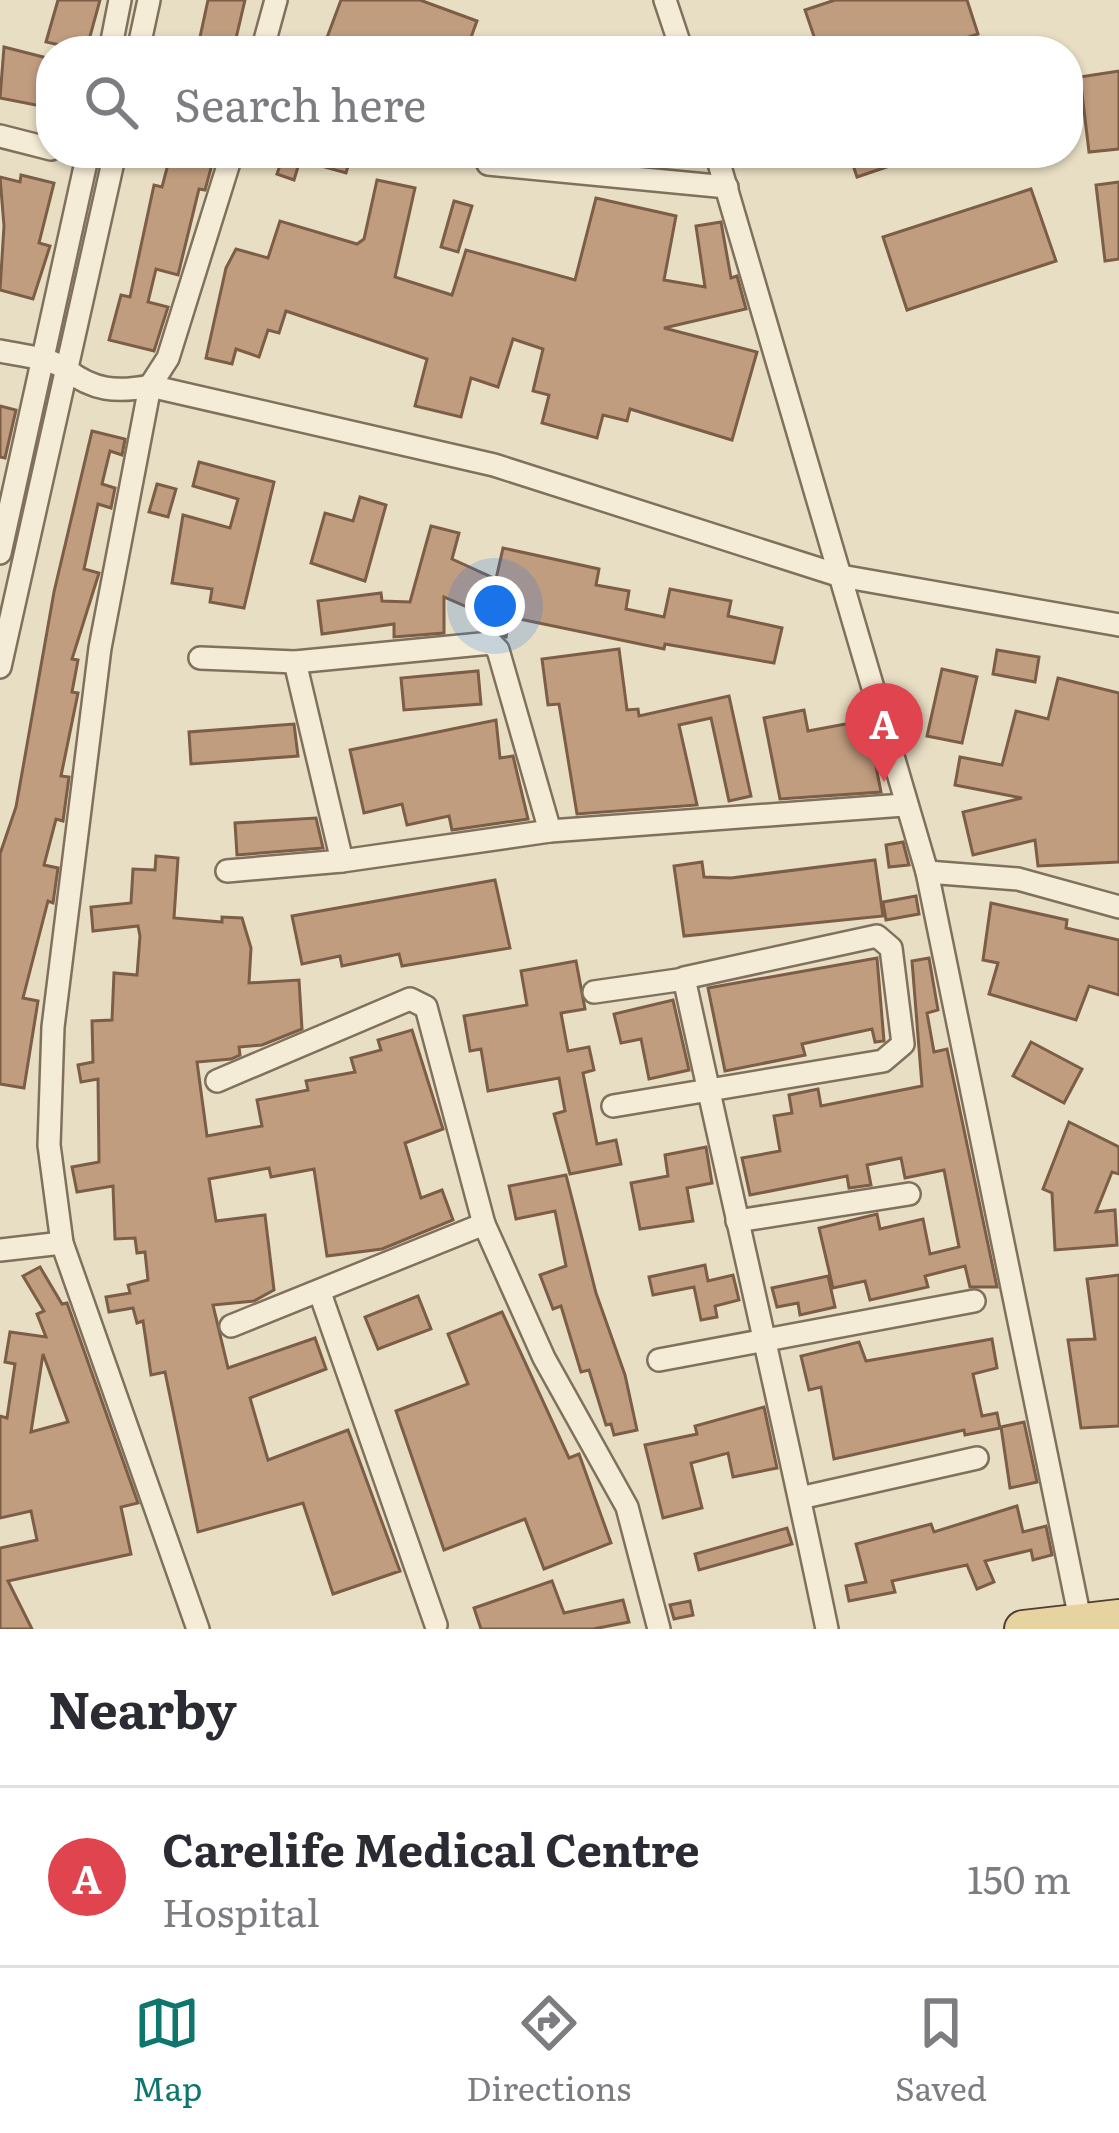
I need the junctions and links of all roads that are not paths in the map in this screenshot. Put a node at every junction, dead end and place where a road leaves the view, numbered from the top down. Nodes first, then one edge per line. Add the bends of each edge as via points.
1 (120, 0) edge
2 (149, 0) edge
3 (276, 0) edge
4 (664, 0) edge
5 (113, 36) edge
6 (141, 36) edge
7 (266, 36) edge
8 (677, 36) edge
9 (0, 136) edge
10 (36, 145) edge
11 (78, 168) edge
12 (112, 168) edge
13 (227, 168) edge
14 (530, 168) edge
15 (721, 168) edge
16 (727, 187) junction
17 (0, 351) edge
18 (43, 362) junction
19 (67, 369) junction
20 (150, 386) junction
21 (0, 553) edge
22 (841, 576) junction
23 (1119, 625) edge
24 (200, 658) dead end
25 (296, 662) junction
26 (0, 667) edge
27 (904, 805) junction
28 (550, 831) junction
29 (342, 861) junction
30 (227, 872) dead end
31 (927, 872) junction
32 (1119, 907) edge
33 (685, 979) junction
34 (594, 992) dead end
35 (217, 1081) dead end
36 (709, 1090) junction
37 (613, 1106) dead end
38 (909, 1194) dead end
39 (737, 1221) junction
40 (484, 1224) junction
41 (62, 1243) junction
42 (0, 1250) edge
43 (320, 1292) junction
44 (974, 1301) dead end
45 (231, 1326) dead end
46 (764, 1340) junction
47 (659, 1360) dead end
48 (977, 1457) dead end
49 (800, 1498) junction
50 (1119, 1618) edge
51 (1080, 1619) junction
52 (436, 1625) dead end
53 (198, 1629) edge
54 (658, 1629) edge
55 (827, 1629) edge
56 (1023, 1629) edge

1 - 5 street
2 - 6 street
3 - 7 street
4 - 8 street
9 - 10 street
11 - 18 street
12 - 19 street
13 - 20 street via 168,358
14 - 16 street
15 - 16 street
16 - 22 street
17 - 18 street
18 - 19 street
18 - 21 street
19 - 20 street via 92,387
19 - 26 street
20 - 22 street via 494,465
20 - 41 street via 100,648 53,1028 49,1144
22 - 23 street
22 - 27 street
24 - 25 street
25 - 28 street via 491,643
25 - 29 street
27 - 28 street
27 - 31 street
28 - 29 street
29 - 30 street
31 - 32 street via 1018,879
31 - 51 street
33 - 34 street
33 - 36 street
33 - 36 street via 877,936 891,947 903,1044 892,1056
35 - 40 street via 419,1000
36 - 37 street
36 - 39 street
38 - 39 street
39 - 46 street
40 - 43 street
40 - 54 street via 544,1358 627,1507
41 - 42 street
41 - 53 street
43 - 45 street
43 - 52 street
44 - 46 street
46 - 47 street
46 - 49 street
48 - 49 street
49 - 55 street
50 - 51 main road
51 - 56 main road

